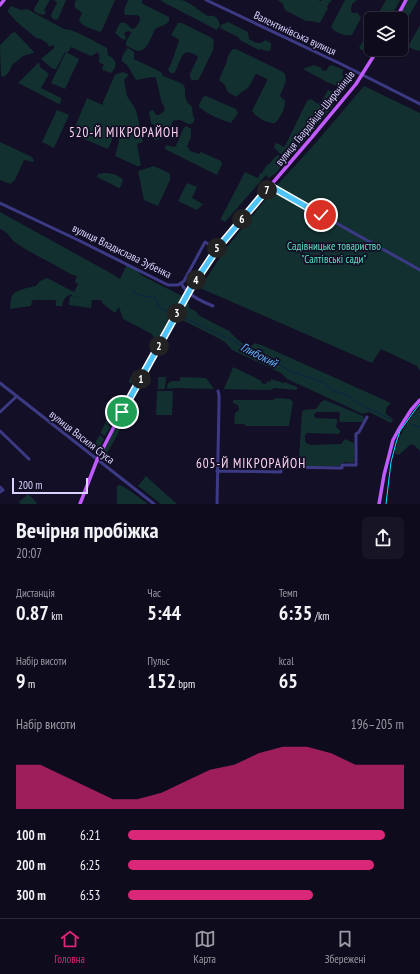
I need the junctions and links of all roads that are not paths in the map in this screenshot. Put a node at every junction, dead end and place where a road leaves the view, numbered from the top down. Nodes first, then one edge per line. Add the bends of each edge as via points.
1 (4, 0) edge
2 (206, 0) edge
3 (406, 0) edge
4 (0, 5) edge
5 (400, 12) edge
6 (374, 56) edge
7 (362, 75) junction
8 (420, 104) edge
9 (270, 186) junction
10 (0, 203) edge
11 (217, 249) junction
12 (420, 270) edge
13 (181, 283) junction
14 (213, 306) dead end
15 (0, 383) edge
16 (218, 391) dead end
17 (17, 396) junction
18 (420, 400) edge
19 (0, 412) edge
20 (367, 417) dead end
21 (0, 431) edge
22 (29, 459) dead end
23 (98, 460) junction
24 (217, 471) junction
25 (0, 487) edge
26 (1, 491) edge
27 (80, 504) edge
28 (154, 504) edge
29 (217, 504) edge
30 (379, 504) edge

1 - 4 main road
2 - 7 street, Валентинівська вулиця
3 - 5 main road
6 - 7 main road, вулиця Гвардійців-Широнінців
7 - 8 street, Валентинівська вулиця
7 - 9 main road, вулиця Гвардійців-Широнінців
9 - 11 main road, вулиця Гвардійців-Широнінців
9 - 12 street
10 - 13 street, вулиця Владислава Зубенка via 168,285
11 - 13 street, вулиця Владислава Зубенка via 205,242
11 - 23 main road, вулиця Гвардійців-Широнінців via 191,288 116,421
13 - 14 street, вулиця Владислава Зубенка via 187,292
15 - 17 street, вулиця Василя Стуса
16 - 24 street
17 - 19 street
17 - 23 street, вулиця Василя Стуса
18 - 30 main road via 406,416 393,440
20 - 24 street via 356,434 356,465 342,465 342,468 281,467 281,472
21 - 22 street
23 - 27 main road, вулиця Гвардійців-Широнінців
23 - 28 street, вулиця Василя Стуса
24 - 29 street
25 - 26 street

